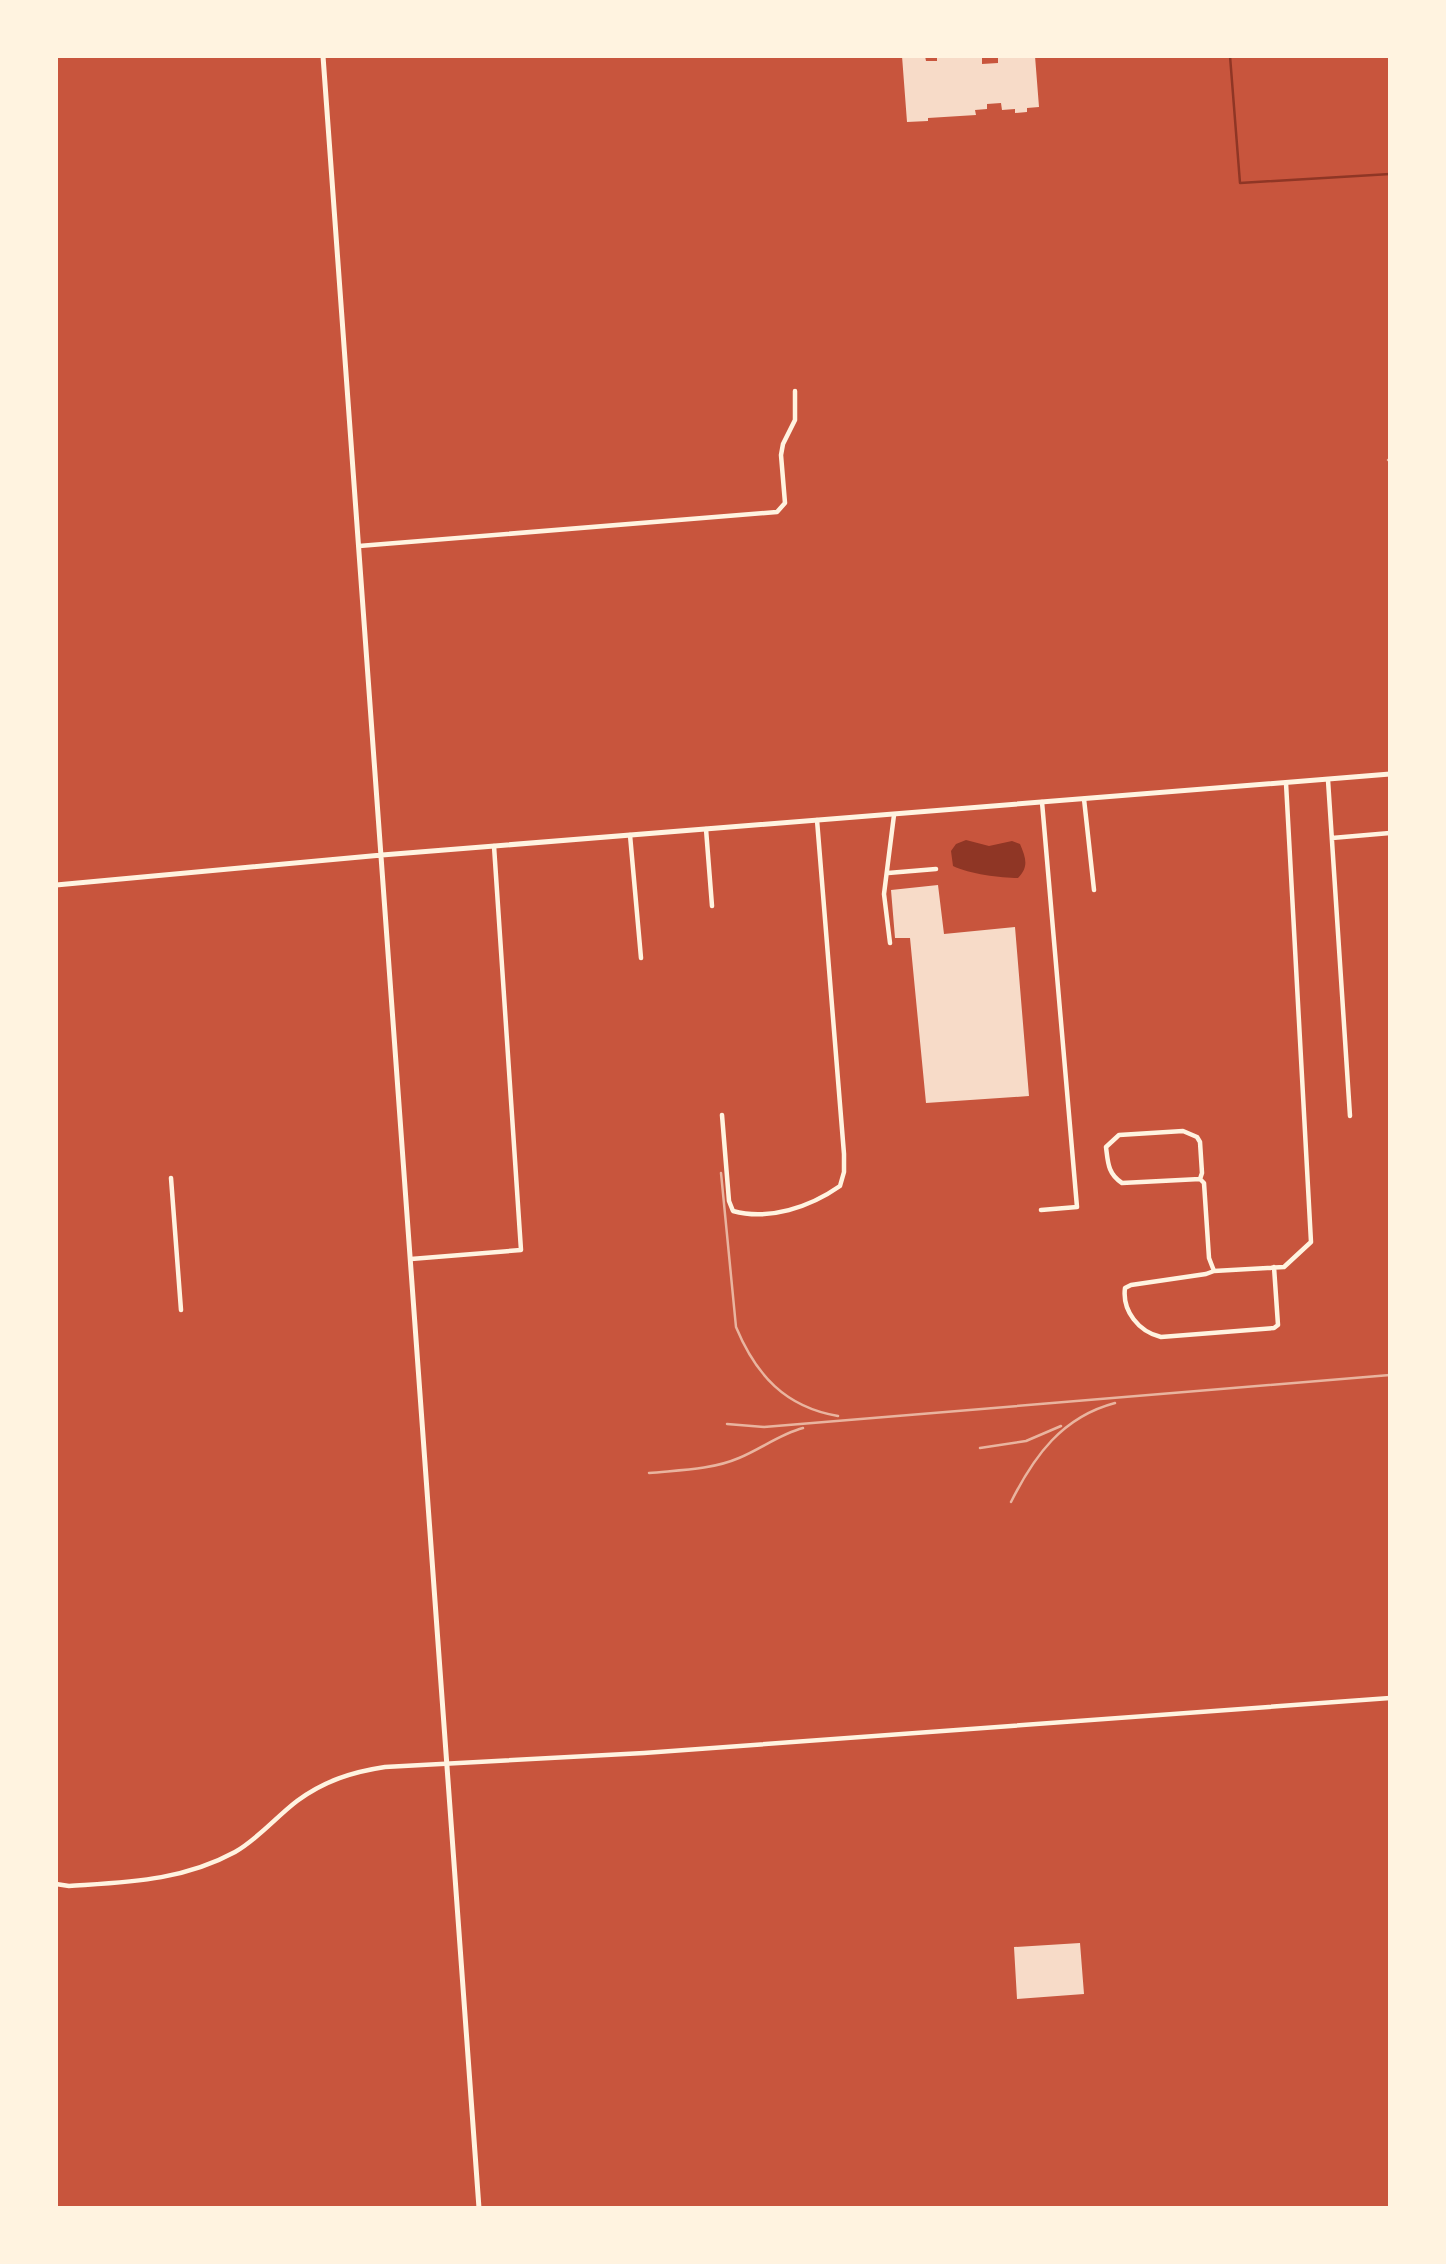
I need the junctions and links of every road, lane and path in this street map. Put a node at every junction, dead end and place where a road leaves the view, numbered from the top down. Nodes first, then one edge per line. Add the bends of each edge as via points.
1 (323, 56) edge
2 (795, 391) dead end
3 (359, 547) junction
4 (1390, 774) edge
5 (1328, 780) junction
6 (1286, 783) junction
7 (1084, 799) junction
8 (1042, 802) junction
9 (894, 815) junction
10 (817, 820) junction
11 (706, 829) junction
12 (1390, 833) edge
13 (630, 835) junction
14 (1332, 838) junction
15 (494, 846) junction
16 (382, 855) junction
17 (936, 869) dead end
18 (888, 873) junction
19 (56, 885) edge
20 (1094, 890) dead end
21 (712, 906) dead end
22 (890, 943) dead end
23 (640, 958) dead end
24 (722, 1115) dead end
25 (1350, 1116) dead end
26 (171, 1178) dead end
27 (1200, 1179) junction
28 (1041, 1210) dead end
29 (411, 1259) junction
30 (1274, 1267) junction
31 (1214, 1271) junction
32 (181, 1310) dead end
33 (1390, 1698) edge
34 (448, 1762) junction
35 (56, 1884) edge
36 (479, 2208) edge

1 - 3 street
2 - 3 street via 795,420 782,454 785,503 777,512
3 - 16 street
4 - 5 street
5 - 6 street
5 - 14 street
6 - 7 street
6 - 30 street via 1311,1242 1284,1267
7 - 8 street
7 - 20 street
8 - 9 street
8 - 28 street via 1077,1207
9 - 10 street
9 - 18 street
10 - 11 street
10 - 24 street via 844,1154 840,1186 786,1212 733,1211
11 - 13 street
11 - 21 street
12 - 14 street
13 - 15 street
13 - 23 street
14 - 25 street
15 - 16 street
15 - 29 street via 520,1250
16 - 19 street
16 - 29 street
17 - 18 street
18 - 22 street via 884,894
26 - 32 street
27 - 27 street via 1122,1183 1109,1169 1106,1147 1119,1135 1190,1133 1200,1142
27 - 31 street
29 - 34 street
30 - 31 street
30 - 31 street via 1278,1325 1274,1328 1161,1337 1147,1334 1127,1307 1124,1293 1130,1285
33 - 34 street via 644,1753
34 - 35 street via 359,1771 331,1780 295,1802 238,1850 181,1874 153,1880
34 - 36 street

